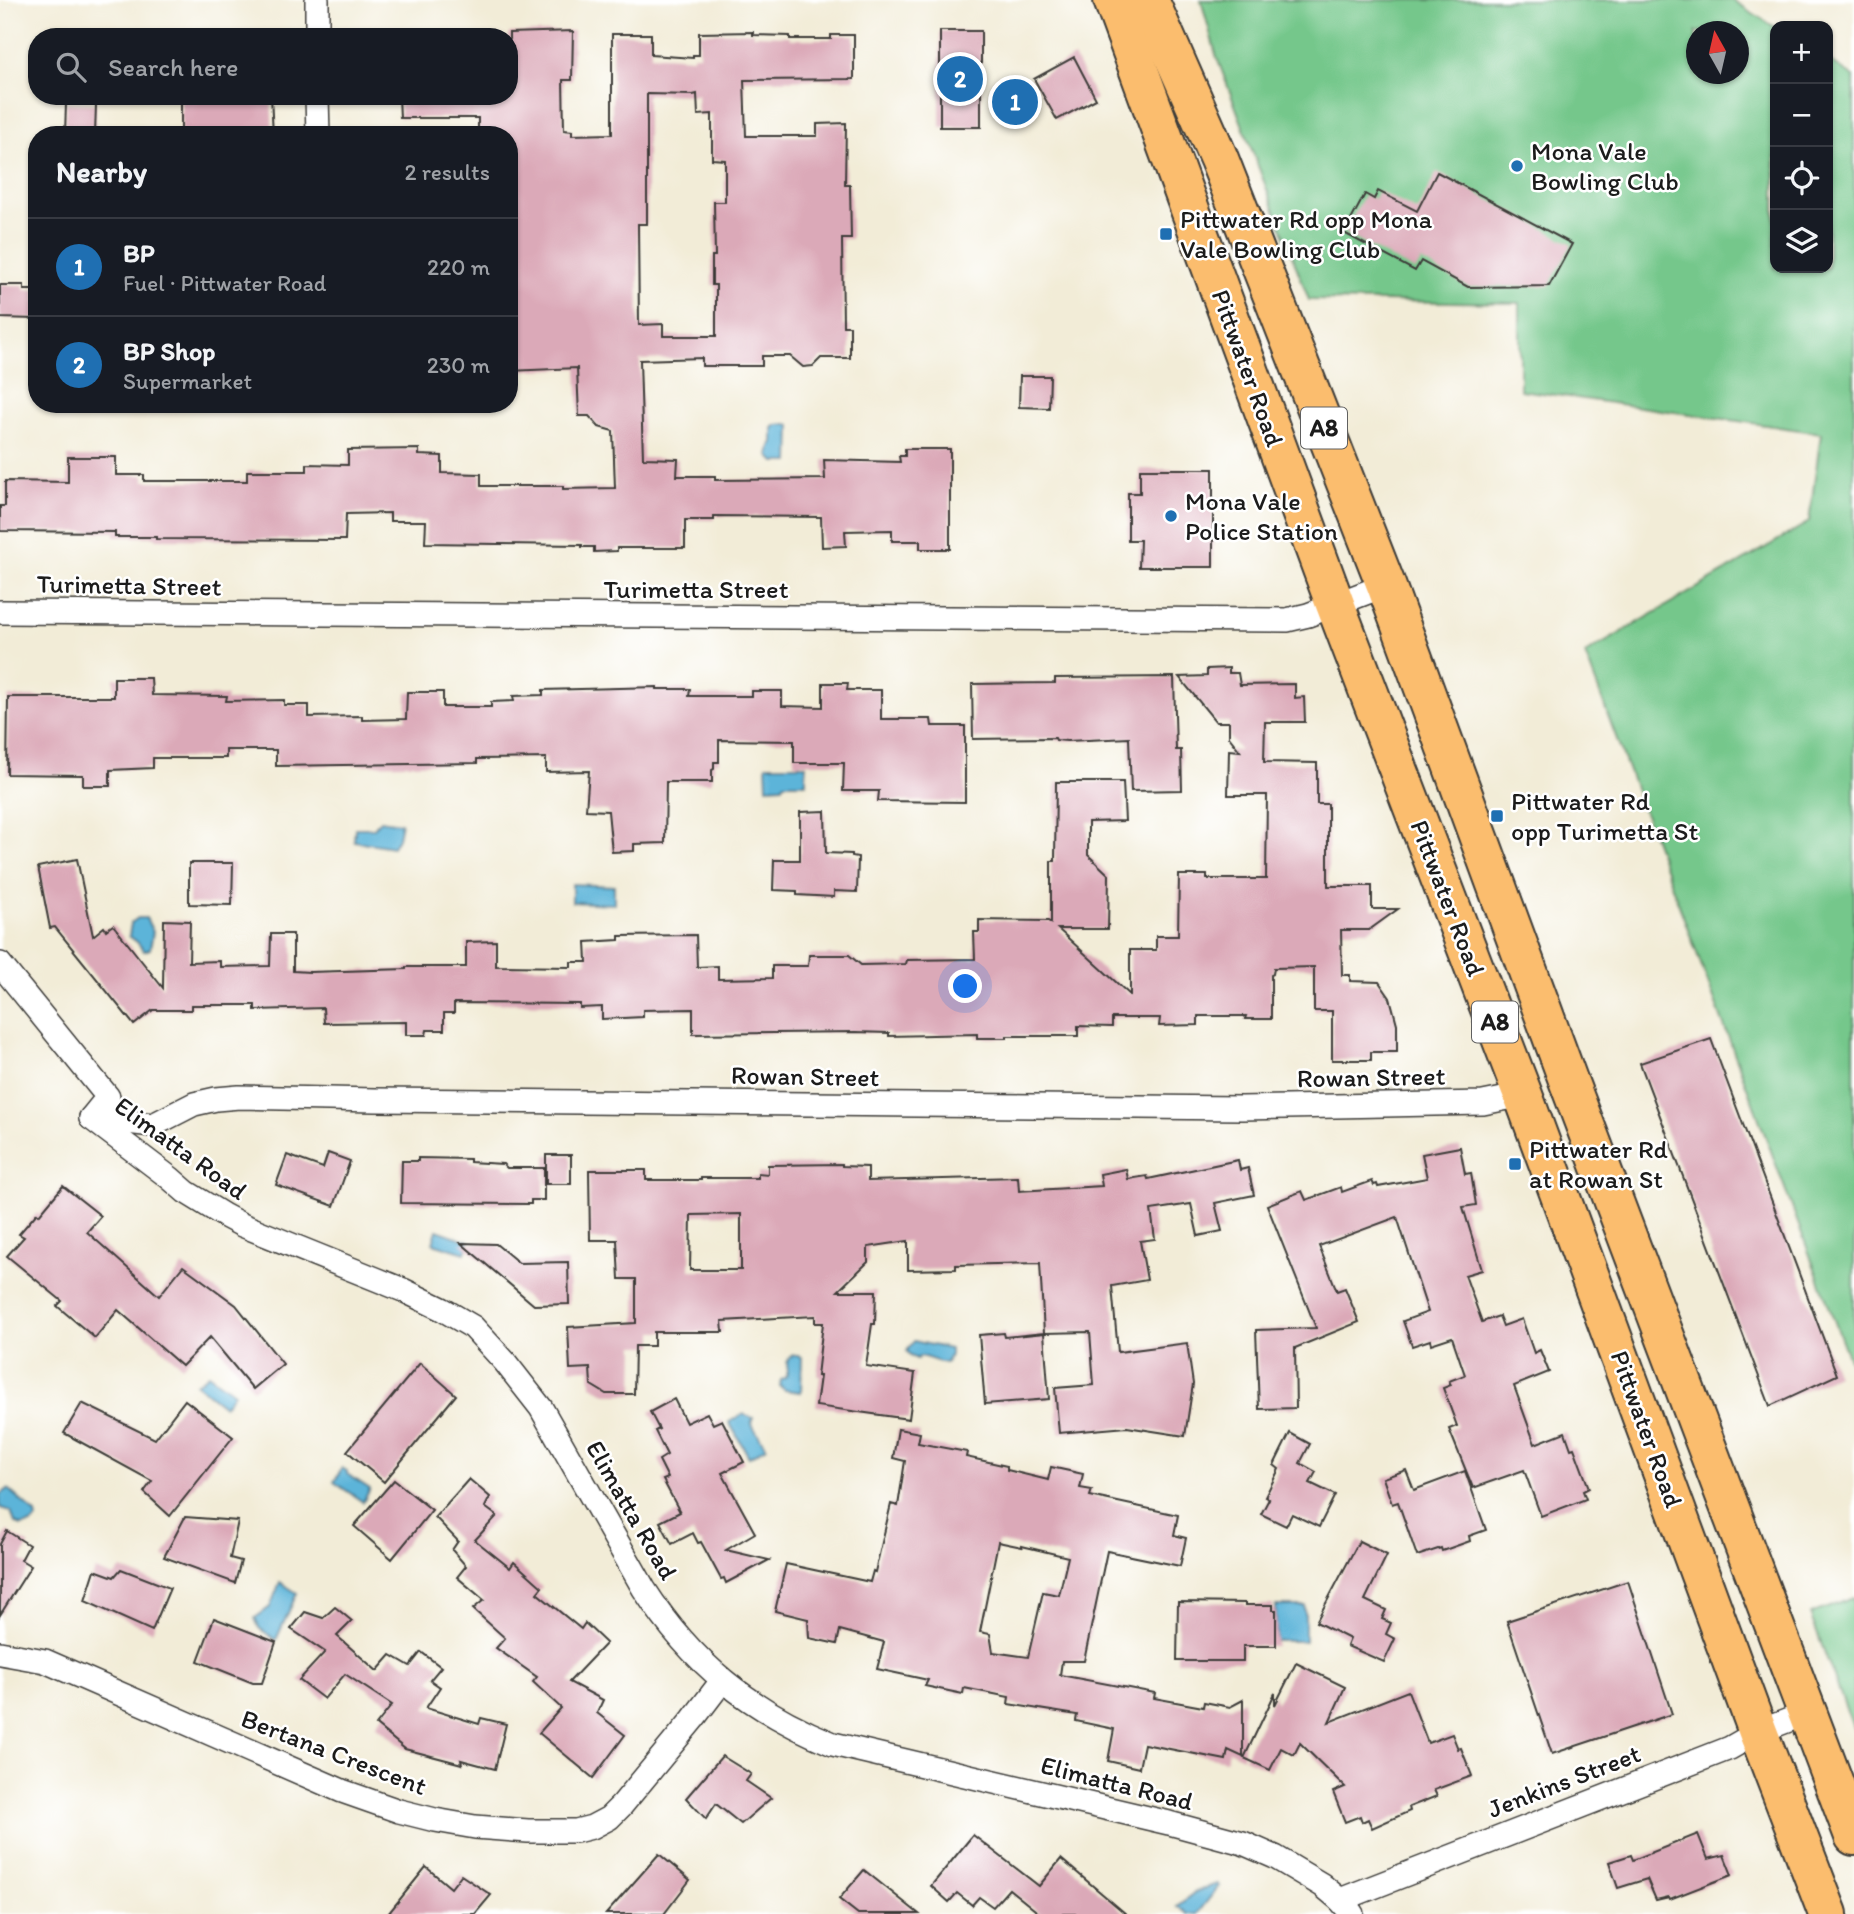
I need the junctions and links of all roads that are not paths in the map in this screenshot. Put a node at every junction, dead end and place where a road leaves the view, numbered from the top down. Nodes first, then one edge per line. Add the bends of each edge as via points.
1 (317, 0) edge
2 (1113, 0) edge
3 (1149, 0) edge
4 (317, 28) edge
5 (317, 105) edge
6 (318, 126) edge
7 (1386, 585) junction
8 (1335, 604) junction
9 (0, 612) edge
10 (0, 964) edge
11 (1523, 1095) junction
12 (91, 1118) junction
13 (0, 1653) edge
14 (722, 1681) junction
15 (1807, 1713) junction
16 (1758, 1732) junction
17 (1854, 1836) edge
18 (1346, 1907) edge
19 (1828, 1914) edge

1 - 4 street
2 - 8 highway, Pittwater Road / A8
3 - 7 highway, Pittwater Road / A8 via 1219,159
5 - 6 street
7 - 8 street, Turimetta Street
7 - 15 highway, Pittwater Road / A8
8 - 9 street, Turimetta Street via 1287,620
8 - 11 highway, Pittwater Road / A8
10 - 12 street, Elimatta Road via 108,1097
11 - 12 street, Rowan Street via 1483,1103 1242,1108 239,1097 194,1104 153,1125
11 - 16 highway, Pittwater Road / A8
12 - 14 street, Elimatta Road via 186,1192 225,1216 403,1290 473,1327 541,1408 659,1613
13 - 14 street, Bertana Crescent via 45,1661 342,1791 399,1811 475,1827 528,1831 576,1831 609,1818
14 - 18 street, Elimatta Road via 833,1744 1243,1843 1299,1870
15 - 16 street, Jenkins Street
15 - 17 highway, Pittwater Road / A8
16 - 18 street, Jenkins Street via 1730,1748
16 - 19 highway, Pittwater Road / A8

